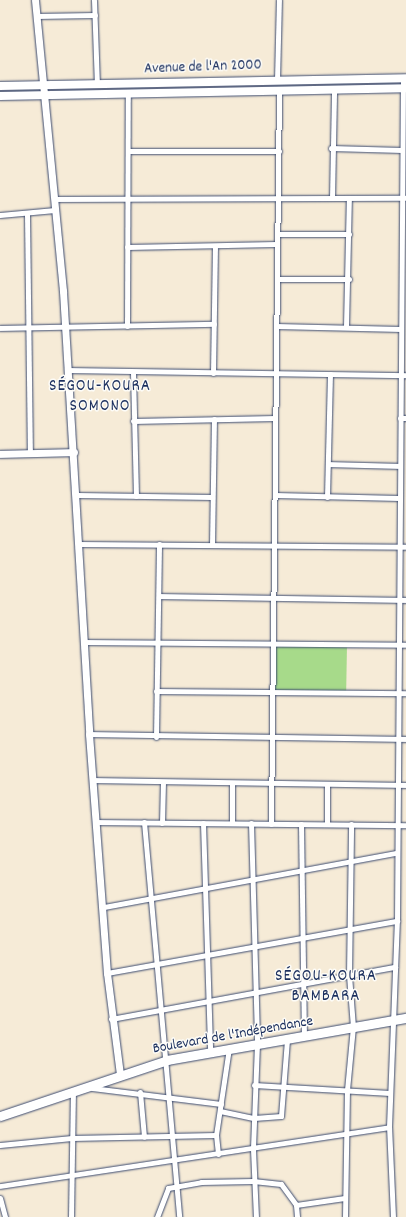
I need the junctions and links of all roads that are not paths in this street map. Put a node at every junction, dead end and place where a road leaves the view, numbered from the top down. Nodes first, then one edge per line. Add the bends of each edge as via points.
1 (35, 0) edge
2 (94, 0) edge
3 (279, 0) edge
4 (95, 15) junction
5 (36, 16) junction
6 (404, 78) edge
7 (277, 80) junction
8 (42, 85) junction
9 (97, 85) junction
10 (0, 86) edge
11 (404, 88) edge
12 (279, 90) junction
13 (334, 90) junction
14 (128, 94) junction
15 (45, 95) junction
16 (0, 96) edge
17 (331, 148) junction
18 (402, 150) junction
19 (128, 151) junction
20 (279, 151) junction
21 (332, 198) junction
22 (349, 198) junction
23 (404, 198) edge
24 (54, 199) junction
25 (128, 199) junction
26 (278, 199) junction
27 (55, 210) junction
28 (27, 214) junction
29 (0, 215) edge
30 (278, 234) junction
31 (349, 234) junction
32 (276, 244) junction
33 (127, 247) junction
34 (215, 247) junction
35 (404, 250) edge
36 (278, 279) junction
37 (349, 279) junction
38 (214, 324) junction
39 (127, 326) junction
40 (276, 326) junction
41 (346, 326) junction
42 (66, 327) junction
43 (0, 328) edge
44 (27, 328) junction
45 (401, 329) junction
46 (69, 370) junction
47 (133, 373) junction
48 (213, 374) junction
49 (276, 374) junction
50 (330, 374) junction
51 (403, 375) edge
52 (275, 418) junction
53 (400, 418) junction
54 (406, 418) edge
55 (214, 419) junction
56 (133, 421) junction
57 (74, 452) junction
58 (30, 453) junction
59 (0, 454) edge
60 (328, 464) junction
61 (400, 466) junction
62 (77, 495) junction
63 (275, 495) junction
64 (136, 496) junction
65 (327, 496) junction
66 (212, 497) junction
67 (400, 498) junction
68 (81, 544) junction
69 (159, 544) junction
70 (212, 545) junction
71 (274, 545) junction
72 (399, 546) junction
73 (406, 546) edge
74 (160, 596) junction
75 (275, 597) junction
76 (403, 599) edge
77 (85, 642) junction
78 (158, 643) junction
79 (274, 644) junction
80 (400, 645) junction
81 (406, 646) edge
82 (156, 691) junction
83 (274, 692) junction
84 (397, 693) junction
85 (406, 693) edge
86 (89, 734) junction
87 (156, 737) junction
88 (272, 738) junction
89 (398, 739) junction
90 (406, 739) edge
91 (93, 780) junction
92 (163, 783) junction
93 (232, 784) junction
94 (272, 784) junction
95 (327, 785) junction
96 (397, 785) junction
97 (406, 786) edge
98 (96, 822) junction
99 (144, 822) junction
100 (162, 823) junction
101 (203, 823) junction
102 (232, 823) junction
103 (251, 823) junction
104 (271, 824) junction
105 (301, 824) junction
106 (327, 824) junction
107 (350, 824) junction
108 (396, 825) junction
109 (406, 825) edge
110 (396, 853) junction
111 (350, 861) junction
112 (301, 870) junction
113 (252, 880) junction
114 (205, 889) junction
115 (151, 899) junction
116 (104, 907) junction
117 (397, 921) junction
118 (351, 929) junction
119 (301, 938) junction
120 (253, 947) junction
121 (206, 955) junction
122 (156, 964) junction
123 (395, 967) junction
124 (107, 973) junction
125 (349, 975) junction
126 (301, 984) junction
127 (254, 991) junction
128 (207, 1000) junction
129 (160, 1009) junction
130 (406, 1018) edge
131 (111, 1019) junction
132 (395, 1019) junction
133 (353, 1027) junction
134 (304, 1037) junction
135 (287, 1039) junction
136 (257, 1044) junction
137 (229, 1048) junction
138 (210, 1051) junction
139 (167, 1060) junction
140 (120, 1075) junction
141 (254, 1085) junction
142 (284, 1086) junction
143 (85, 1087) junction
144 (347, 1090) junction
145 (73, 1091) junction
146 (140, 1092) junction
147 (390, 1093) junction
148 (168, 1096) junction
149 (221, 1104) junction
150 (220, 1111) junction
151 (0, 1116) edge
152 (254, 1118) junction
153 (389, 1127) junction
154 (216, 1135) junction
155 (172, 1136) junction
156 (346, 1136) junction
157 (144, 1137) junction
158 (72, 1138) junction
159 (0, 1145) edge
160 (253, 1149) junction
161 (218, 1154) junction
162 (174, 1161) junction
163 (72, 1176) junction
164 (254, 1181) junction
165 (0, 1186) edge
166 (176, 1186) junction
167 (0, 1198) edge
168 (345, 1198) junction
169 (296, 1205) junction
170 (5, 1217) edge
171 (71, 1217) edge
172 (157, 1217) edge
173 (179, 1217) edge
174 (256, 1217) edge
175 (297, 1217) edge
176 (345, 1217) edge
177 (393, 1217) edge

1 - 5 street
2 - 4 street
3 - 7 street
4 - 5 street
4 - 9 street
5 - 8 street
6 - 7 main road, Avenue de l'An 2000
6 - 11 street
7 - 9 main road, Avenue de l'An 2000
8 - 9 main road, Avenue de l'An 2000
8 - 10 main road, Avenue de l'An 2000
8 - 15 street
11 - 13 main road, Avenue de l'An 2000
11 - 18 street
12 - 13 main road, Avenue de l'An 2000
12 - 14 main road, Avenue de l'An 2000
12 - 20 street
13 - 17 street
14 - 15 main road, Avenue de l'An 2000
14 - 19 street
15 - 16 main road, Avenue de l'An 2000
15 - 24 street
17 - 18 street
17 - 21 street
18 - 23 street
19 - 20 street
19 - 25 street
20 - 26 street
21 - 22 street
21 - 26 street
22 - 23 street
22 - 31 street
23 - 35 street
24 - 25 street
24 - 27 street
25 - 26 street
25 - 33 street
26 - 30 street
27 - 28 street
27 - 42 street
28 - 29 street
28 - 44 street
30 - 31 street
30 - 32 street
31 - 37 street
32 - 34 street
32 - 36 street
33 - 34 street
33 - 39 street
34 - 38 street
35 - 45 street
36 - 37 street
36 - 40 street
37 - 41 street
38 - 39 street
38 - 48 street
39 - 42 street
40 - 41 street
40 - 49 street
41 - 45 street
42 - 44 street
42 - 46 street
43 - 44 street
44 - 58 street
45 - 51 street
46 - 47 street
46 - 57 street
47 - 48 street
47 - 56 street
48 - 49 street
49 - 50 street
49 - 52 street
50 - 51 street
50 - 60 street
51 - 53 street
52 - 55 street
52 - 63 street
53 - 54 street
53 - 61 street
55 - 56 street
55 - 66 street
56 - 64 street
57 - 58 street
57 - 62 street
58 - 59 street
60 - 61 street
60 - 65 street
61 - 67 street
62 - 64 street
62 - 68 street
63 - 65 street
63 - 71 street
64 - 66 street
65 - 67 street
66 - 70 street
67 - 72 street
68 - 69 street
68 - 77 street
69 - 70 street
69 - 74 street
70 - 71 street
71 - 72 street
71 - 75 street
72 - 73 street
72 - 76 street
74 - 75 street
74 - 78 street
75 - 76 street
75 - 79 street
76 - 80 street
77 - 78 street
77 - 86 street
78 - 79 street
78 - 82 street
79 - 80 street
79 - 83 street
80 - 81 street
80 - 84 street
82 - 83 street
82 - 87 street
83 - 84 street
83 - 88 street
84 - 85 street
84 - 89 street
86 - 87 street
86 - 91 street
87 - 88 street
88 - 89 street
88 - 94 street
89 - 90 street
89 - 96 street
91 - 92 street
91 - 98 street
92 - 93 street
92 - 100 street
93 - 94 street
93 - 102 street
94 - 95 street
94 - 104 street
95 - 96 street
95 - 106 street
96 - 97 street
96 - 108 street
98 - 99 street
98 - 116 street
99 - 100 street
99 - 115 street
100 - 101 street
101 - 102 street
101 - 114 street
102 - 103 street
103 - 104 street
103 - 113 street
104 - 105 street
105 - 106 street
105 - 112 street
106 - 107 street
107 - 108 street
107 - 111 street
108 - 109 street
108 - 110 street
110 - 111 street
110 - 117 street
111 - 112 street
111 - 118 street
112 - 113 street
112 - 119 street
113 - 114 street
113 - 120 street
114 - 115 street
114 - 121 street
115 - 116 street
115 - 122 street
116 - 124 street
117 - 118 street
117 - 123 street
118 - 119 street
118 - 125 street
119 - 120 street
119 - 126 street
120 - 121 street
120 - 127 street
121 - 122 street
121 - 128 street
122 - 124 street
122 - 129 street
123 - 125 street
123 - 132 street
124 - 131 street
125 - 126 street
125 - 133 street
126 - 127 street
126 - 134 street
127 - 128 street
127 - 136 street
128 - 129 street
128 - 138 street
129 - 131 street
129 - 139 street
130 - 132 highway, Boulevard de l'Indépendance
131 - 140 street
132 - 133 highway, Boulevard de l'Indépendance
132 - 147 street
133 - 134 highway, Boulevard de l'Indépendance
133 - 144 street
134 - 135 highway, Boulevard de l'Indépendance
135 - 136 highway, Boulevard de l'Indépendance
135 - 142 street
136 - 137 highway, Boulevard de l'Indépendance
136 - 141 street
137 - 138 highway, Boulevard de l'Indépendance
137 - 149 street
138 - 139 highway, Boulevard de l'Indépendance
139 - 140 highway, Boulevard de l'Indépendance
139 - 148 street
140 - 143 highway, Boulevard de l'Indépendance
141 - 142 street
141 - 152 street
142 - 144 street
142 - 152 street via 281,1116
143 - 145 highway, Boulevard de l'Indépendance
143 - 146 street
144 - 147 street
144 - 156 street
145 - 151 highway, Boulevard de l'Indépendance
145 - 158 street
146 - 148 street
146 - 157 street
147 - 153 street
148 - 149 street
148 - 155 street
149 - 150 street
150 - 152 street
150 - 154 street
152 - 160 street
153 - 156 street
153 - 177 street
154 - 155 street
154 - 161 street
155 - 157 street
155 - 162 street
156 - 160 street
156 - 168 street
157 - 158 street
158 - 159 street
158 - 163 street
160 - 161 street
160 - 164 street
161 - 162 street
162 - 163 street
162 - 166 street
163 - 165 street
163 - 171 street
164 - 166 street
164 - 169 street via 281,1184
164 - 174 street
166 - 172 street via 168,1188
166 - 173 street
167 - 170 street
168 - 169 street
168 - 176 street
169 - 175 street

